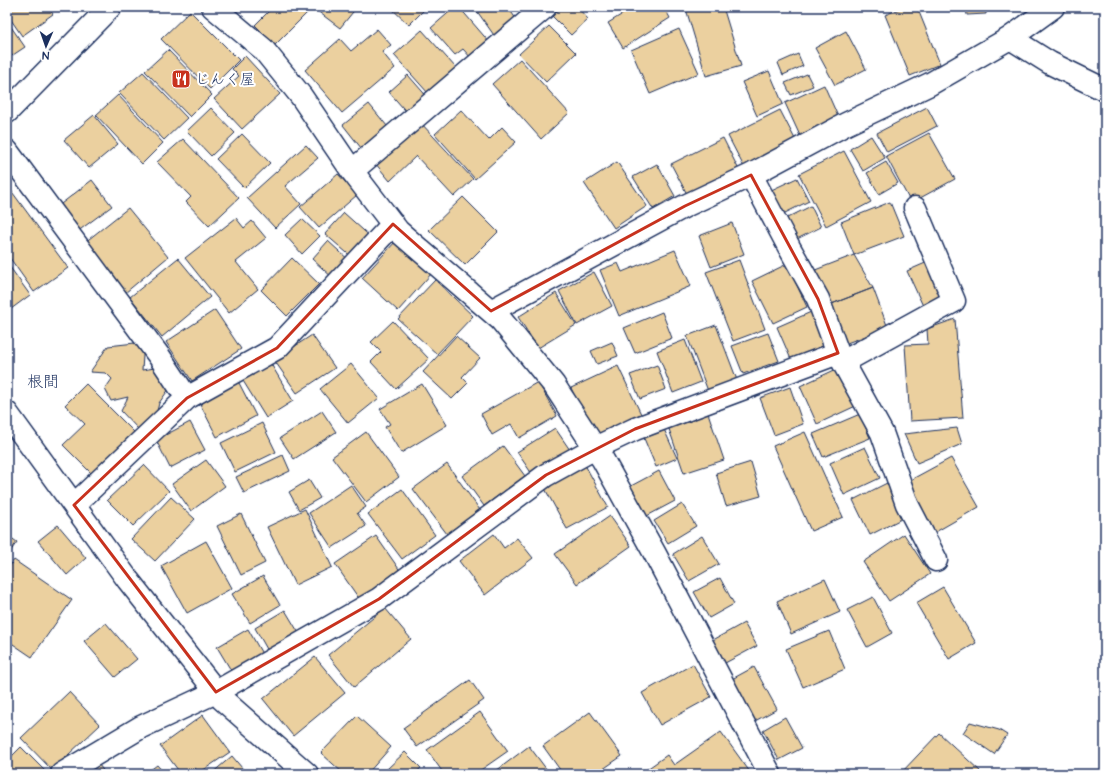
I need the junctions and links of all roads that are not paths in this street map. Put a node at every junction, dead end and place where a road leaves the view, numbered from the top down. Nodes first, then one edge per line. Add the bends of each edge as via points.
1 (110, 7) edge
2 (213, 7) edge
3 (545, 7) edge
4 (1053, 7) edge
5 (1010, 38) junction
6 (1105, 90) edge
7 (7, 112) edge
8 (7, 151) edge
9 (352, 171) junction
10 (751, 175) junction
11 (915, 208) dead end
12 (393, 224) junction
13 (491, 311) junction
14 (841, 357) junction
15 (187, 398) junction
16 (7, 413) edge
17 (595, 448) junction
18 (74, 505) junction
19 (936, 560) dead end
20 (216, 692) junction
21 (62, 774) edge
22 (307, 774) edge
23 (770, 774) edge

1 - 7 street
2 - 9 street via 263,49 301,96
3 - 9 street
4 - 5 street
5 - 6 street via 1050,63
5 - 10 street via 930,84 846,124
8 - 15 street via 159,356
9 - 12 street
10 - 13 street via 685,206
10 - 14 street via 818,299
11 - 14 street via 954,301
12 - 13 street
12 - 15 street via 277,348
13 - 17 street via 554,385
14 - 17 street via 635,429
14 - 19 street via 882,433 907,504
15 - 18 street
16 - 18 street
17 - 20 street via 546,475 379,599
17 - 23 street via 655,554
18 - 20 street via 128,580
20 - 21 street via 141,727
20 - 22 street

